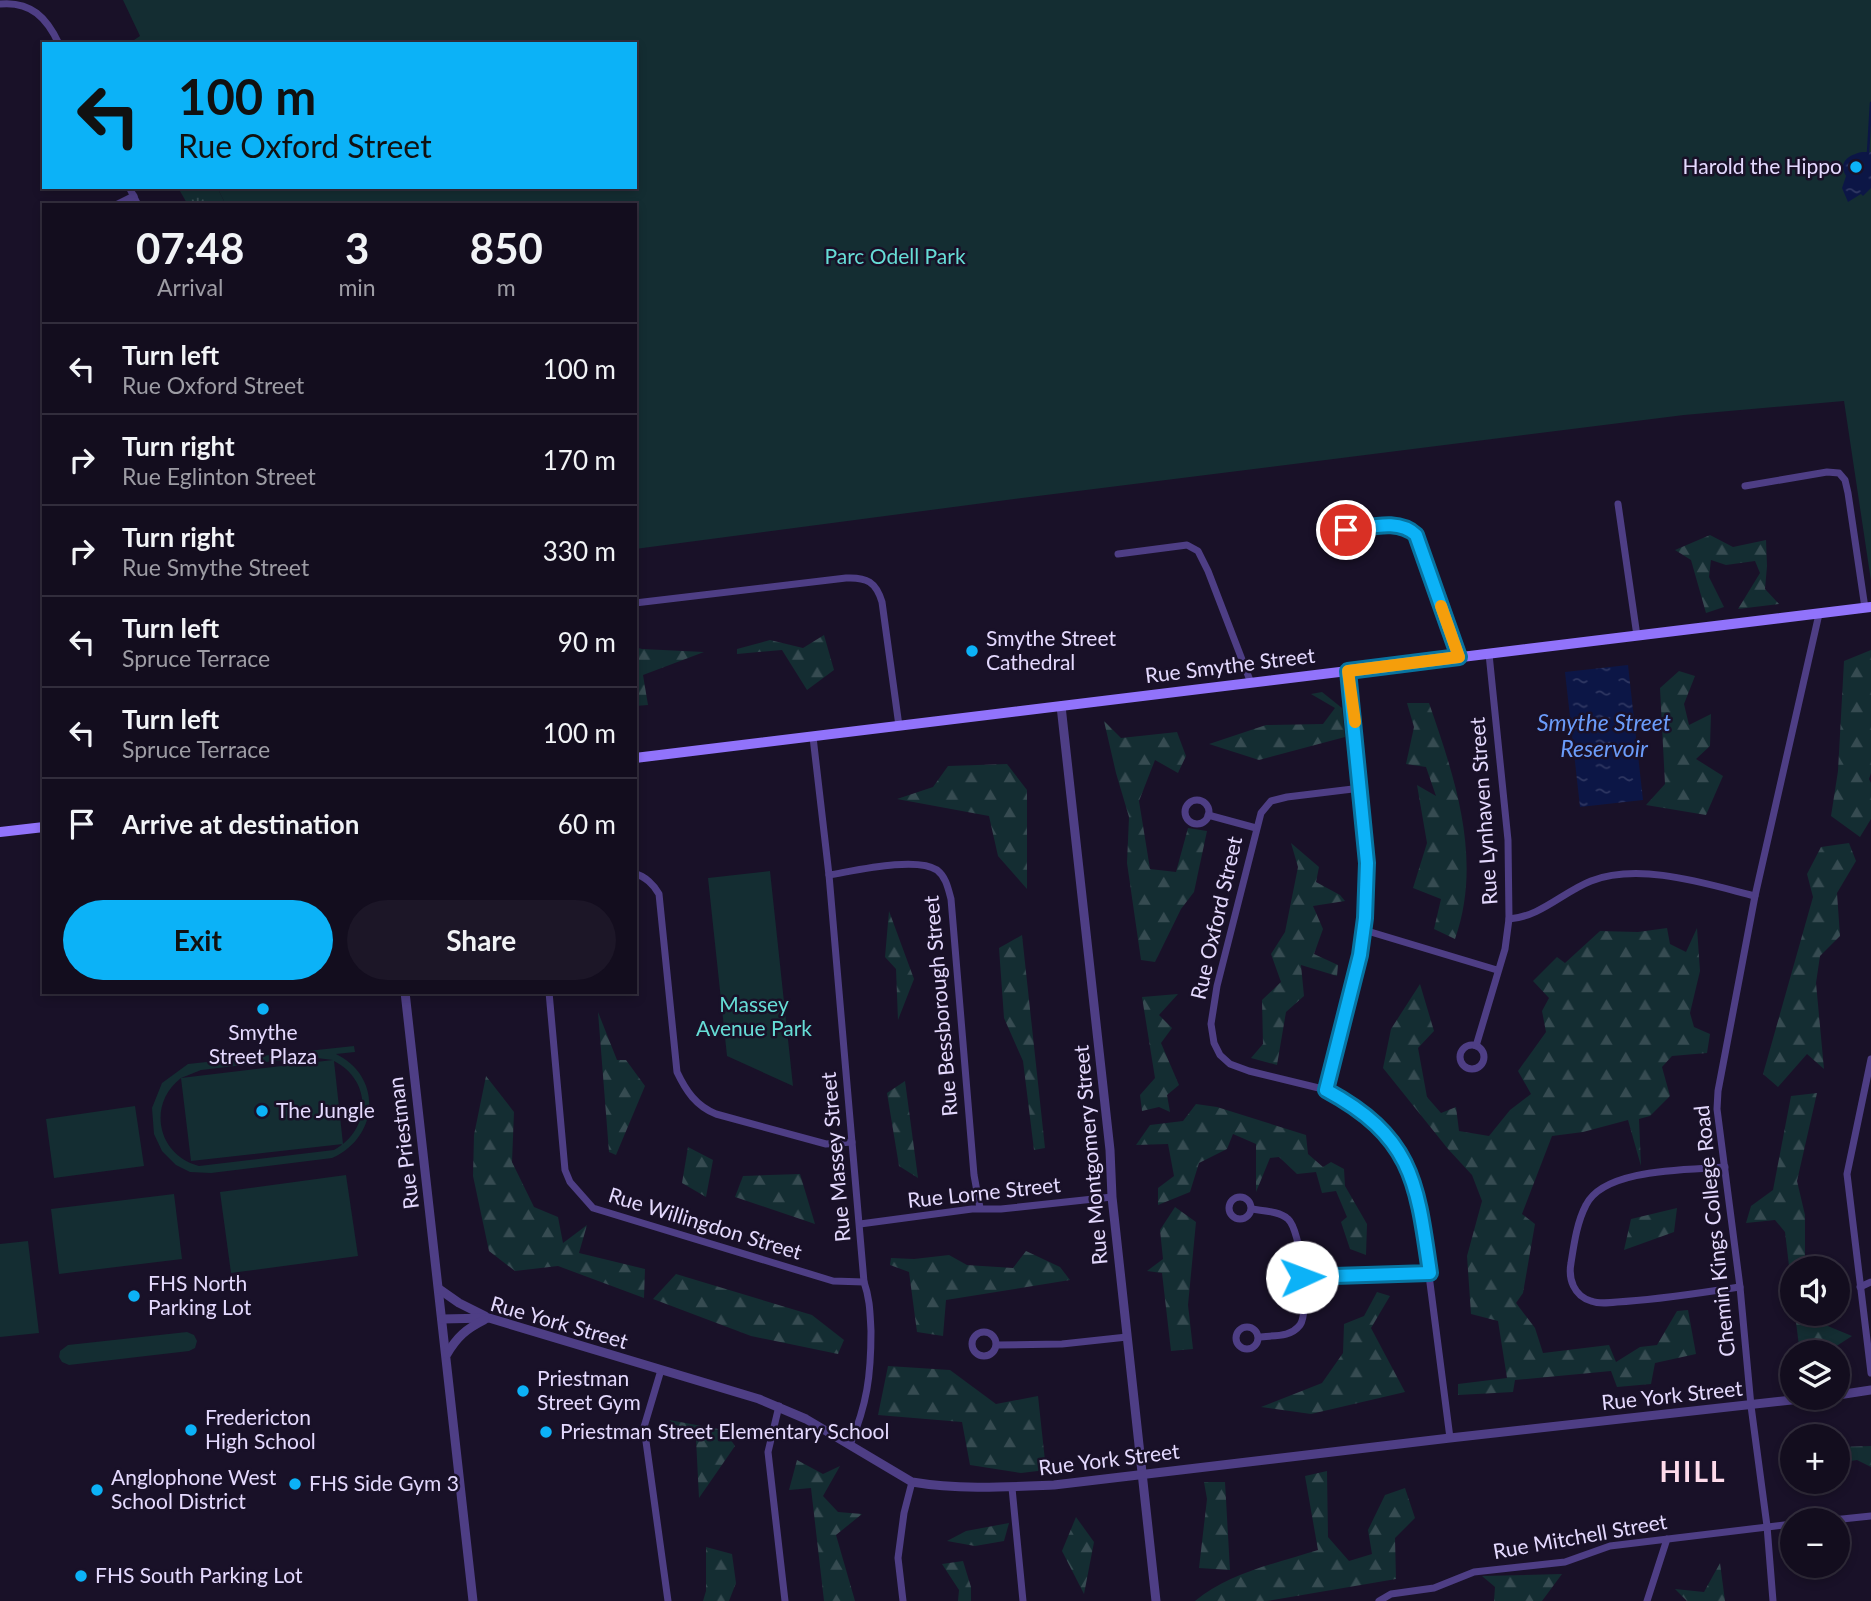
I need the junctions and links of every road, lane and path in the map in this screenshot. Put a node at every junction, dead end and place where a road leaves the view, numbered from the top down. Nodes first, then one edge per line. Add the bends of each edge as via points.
1 (0, 4) edge
2 (58, 42) edge
3 (131, 189) edge
4 (134, 196) junction
5 (120, 203) edge
6 (137, 203) edge
7 (1745, 486) dead end
8 (1618, 504) dead end
9 (1320, 533) dead end
10 (1118, 554) dead end
11 (637, 603) edge
12 (1868, 608) edge
13 (1819, 614) junction
14 (1637, 636) junction
15 (1489, 654) junction
16 (1459, 657) junction
17 (1348, 671) junction
18 (1251, 683) junction
19 (1061, 706) junction
20 (899, 726) junction
21 (813, 737) junction
22 (637, 758) edge
23 (1361, 788) junction
24 (1208, 815) dead end
25 (42, 827) edge
26 (1256, 828) junction
27 (0, 832) edge
28 (829, 874) junction
29 (637, 875) edge
30 (1755, 896) junction
31 (1509, 919) junction
32 (1364, 930) junction
33 (1497, 970) junction
34 (405, 994) edge
35 (548, 994) edge
36 (1476, 1046) dead end
37 (1871, 1059) edge
38 (1326, 1090) junction
39 (852, 1142) junction
40 (1725, 1167) junction
41 (1112, 1198) junction
42 (980, 1208) junction
43 (1252, 1209) dead end
44 (860, 1224) junction
45 (1430, 1273) junction
46 (1302, 1277) junction
47 (864, 1282) junction
48 (1871, 1282) edge
49 (1740, 1287) junction
50 (1860, 1287) junction
51 (439, 1289) junction
52 (489, 1318) junction
53 (442, 1319) junction
54 (1127, 1337) junction
55 (1259, 1337) dead end
56 (997, 1345) dead end
57 (447, 1355) junction
58 (661, 1370) junction
59 (1871, 1373) edge
60 (1871, 1390) edge
61 (1850, 1393) edge
62 (1780, 1402) edge
63 (779, 1406) junction
64 (1751, 1406) junction
65 (1450, 1437) junction
66 (850, 1446) junction
67 (1141, 1474) junction
68 (912, 1482) junction
69 (1012, 1488) junction
70 (1871, 1516) edge
71 (1850, 1518) edge
72 (1780, 1525) edge
73 (1767, 1526) junction
74 (1667, 1539) junction
75 (474, 1601) edge
76 (667, 1601) edge
77 (785, 1601) edge
78 (903, 1601) edge
79 (1023, 1601) edge
80 (1156, 1601) edge
81 (1378, 1601) edge
82 (1647, 1601) edge
83 (1773, 1601) edge

1 - 2 street via 27,6 42,15
3 - 4 street
4 - 5 street
4 - 6 street
7 - 12 street via 1839,473 1848,493
8 - 14 street
9 - 16 street via 1396,525 1409,528 1416,535
10 - 18 street via 1187,545 1198,551
11 - 20 street via 846,578 870,581 883,603
12 - 13 main road, Rue Smythe Street
13 - 14 main road, Rue Smythe Street
13 - 30 street, Chemin Kings College Road
14 - 15 main road, Rue Smythe Street
15 - 16 main road, Rue Smythe Street
15 - 31 street, Rue Lynhaven Street via 1508,840
16 - 17 main road, Rue Smythe Street
17 - 18 main road, Rue Smythe Street
17 - 23 street
18 - 19 main road, Rue Smythe Street
19 - 20 main road, Rue Smythe Street
19 - 41 street, Rue Montgomery Street
20 - 21 main road, Rue Smythe Street
21 - 22 main road, Rue Smythe Street
21 - 28 street, Rue Massey Street
23 - 26 street, Rue Oxford Street via 1271,801
23 - 32 street via 1367,863
24 - 26 street
25 - 27 main road
26 - 38 street, Rue Oxford Street via 1217,986 1211,1024 1214,1042 1230,1064
28 - 39 street, Rue Massey Street
28 - 42 street, Rue Bessborough Street via 912,864 928,866 947,882
29 - 39 street via 659,894 677,1072 690,1094 702,1108 716,1114 826,1144
30 - 31 street via 1672,877 1619,875 1594,880 1530,915
30 - 40 street, Chemin Kings College Road via 1718,1091
31 - 33 street, Rue Lynhaven Street
32 - 33 street
32 - 38 street
33 - 36 street, Rue Lynhaven Street
34 - 51 street, Rue Priestman
35 - 47 street, Rue Willingdon Street via 565,1170 569,1182 593,1208 832,1281
37 - 50 street via 1847,1174
38 - 45 street, Rue Oxford Street via 1371,1118 1401,1155 1413,1177
39 - 44 street, Rue Massey Street
40 - 49 street, Chemin Kings College Road
40 - 49 street via 1626,1177 1604,1186 1586,1204 1569,1269 1578,1294 1599,1304
41 - 42 street, Rue Lorne Street
41 - 54 street, Rue Montgomery Street
42 - 44 street, Rue Lorne Street
43 - 46 street via 1281,1214 1293,1224
44 - 47 street, Rue Massey Street
45 - 46 street
45 - 65 street, Rue Oxford Street
46 - 55 street via 1304,1316 1299,1326 1286,1335
47 - 66 street, Rue Massey Street via 870,1298 870,1377
48 - 50 street
49 - 64 street, Chemin Kings College Road
50 - 59 street
51 - 52 street
51 - 53 street, Rue Priestman
52 - 53 street, Rue York Street
52 - 57 street via 466,1329
52 - 58 street, Rue York Street
53 - 57 street, Rue Priestman
54 - 56 street
54 - 67 street, Rue Montgomery Street
57 - 75 street, Rue Priestman
58 - 63 street, Rue York Street
58 - 76 street via 644,1427
60 - 61 street
62 - 64 street, Rue York Street
63 - 66 street, Rue York Street
63 - 77 street via 768,1452
64 - 65 street, Rue York Street
64 - 73 street, Chemin Kings College Road
65 - 67 street, Rue York Street
66 - 68 street, Rue York Street
67 - 69 street, Rue York Street
67 - 80 street, Rue Montgomery Street
68 - 69 street, Rue York Street
68 - 78 street via 898,1558
69 - 79 street
70 - 71 street
72 - 73 street, Rue Mitchell Street
73 - 74 street, Rue Mitchell Street
73 - 83 street, Chemin Kings College Road
74 - 81 street, Rue Mitchell Street via 1610,1546 1565,1562 1474,1572 1434,1588 1391,1594
74 - 82 street

